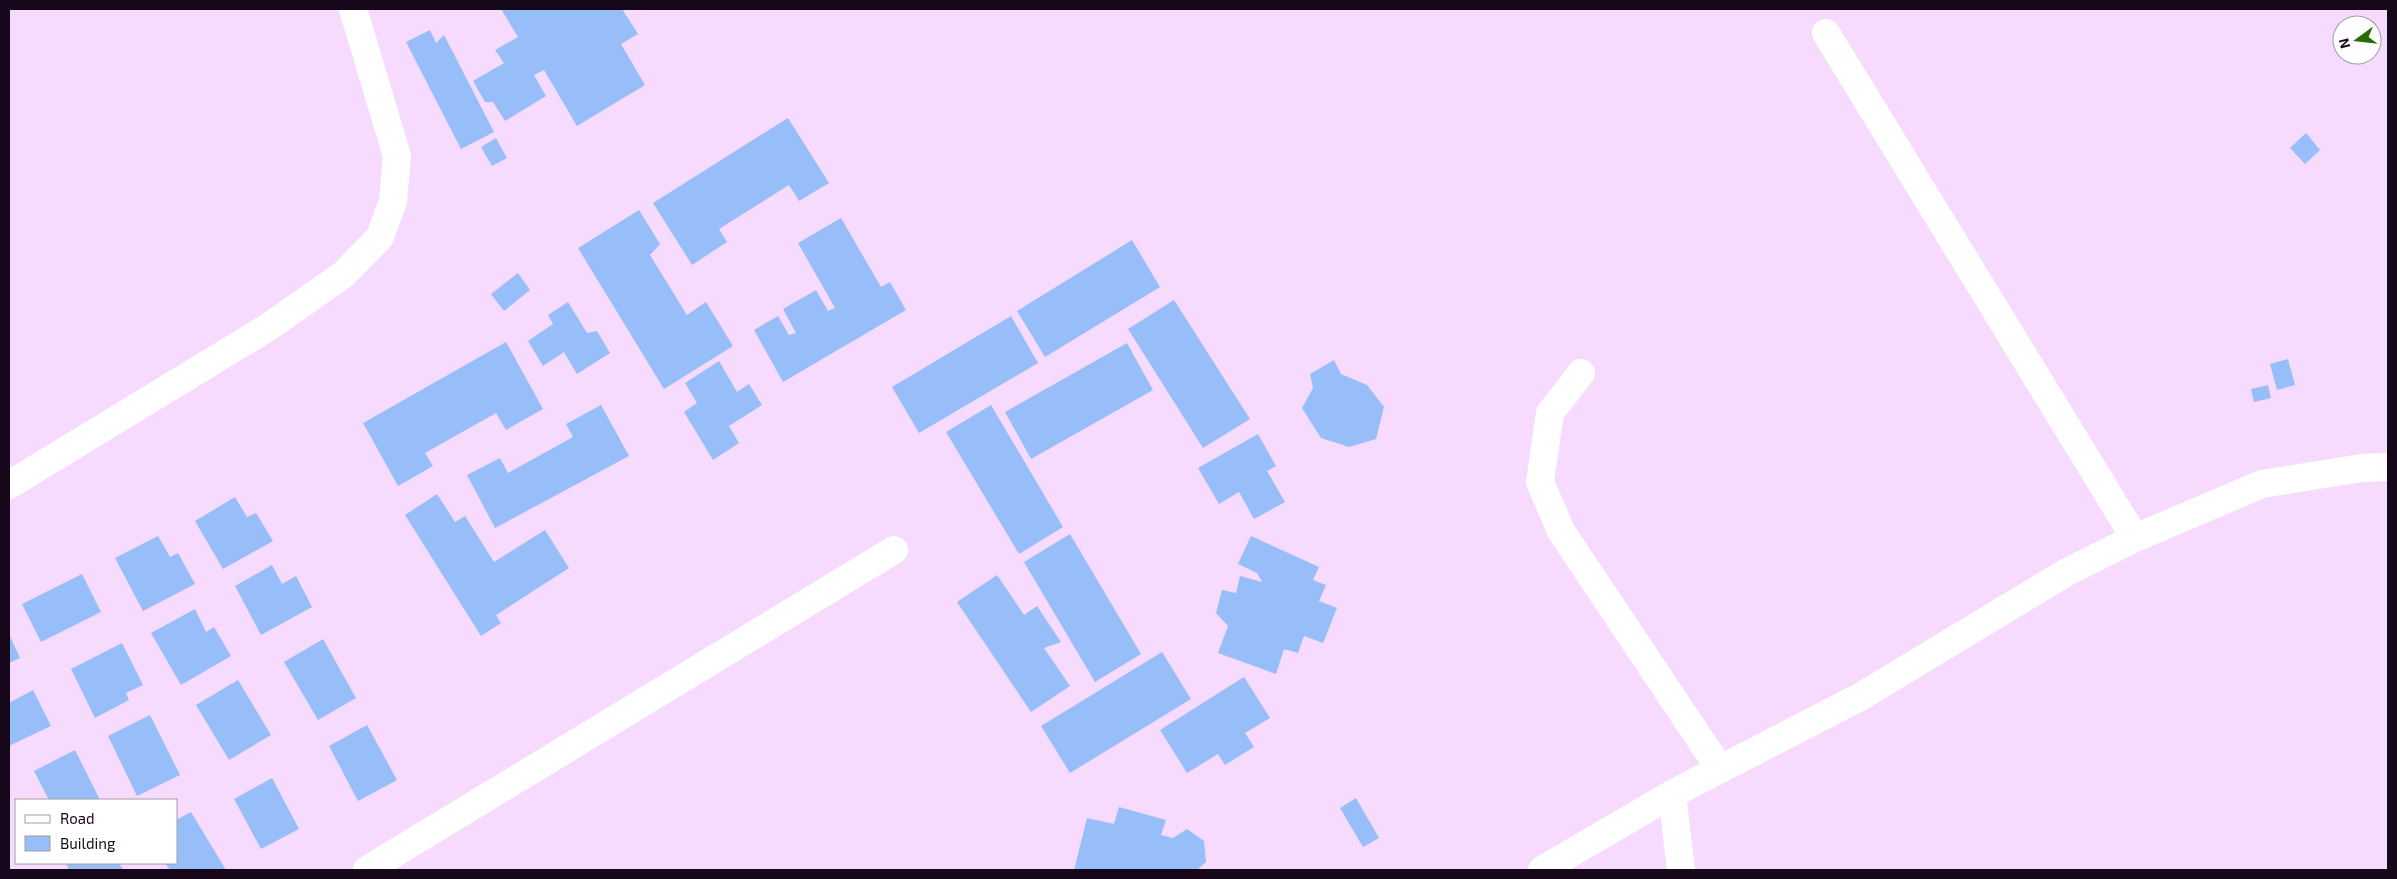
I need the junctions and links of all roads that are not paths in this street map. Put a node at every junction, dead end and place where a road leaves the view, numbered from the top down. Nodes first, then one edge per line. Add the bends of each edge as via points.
1 (353, 9) edge
2 (1826, 33) dead end
3 (1581, 373) dead end
4 (2388, 468) edge
5 (9, 485) edge
6 (2135, 538) junction
7 (894, 550) dead end
8 (1720, 769) junction
9 (1672, 794) junction
10 (366, 870) edge
11 (1542, 870) edge
12 (1681, 870) edge

1 - 5 street via 397,156 393,201 380,237 344,274 270,326
2 - 6 street
3 - 8 street via 1550,413 1540,482 1561,531
4 - 6 street via 2362,468 2262,484
6 - 8 street via 2067,572 1860,697
7 - 10 street
8 - 9 street
9 - 11 street
9 - 12 street

